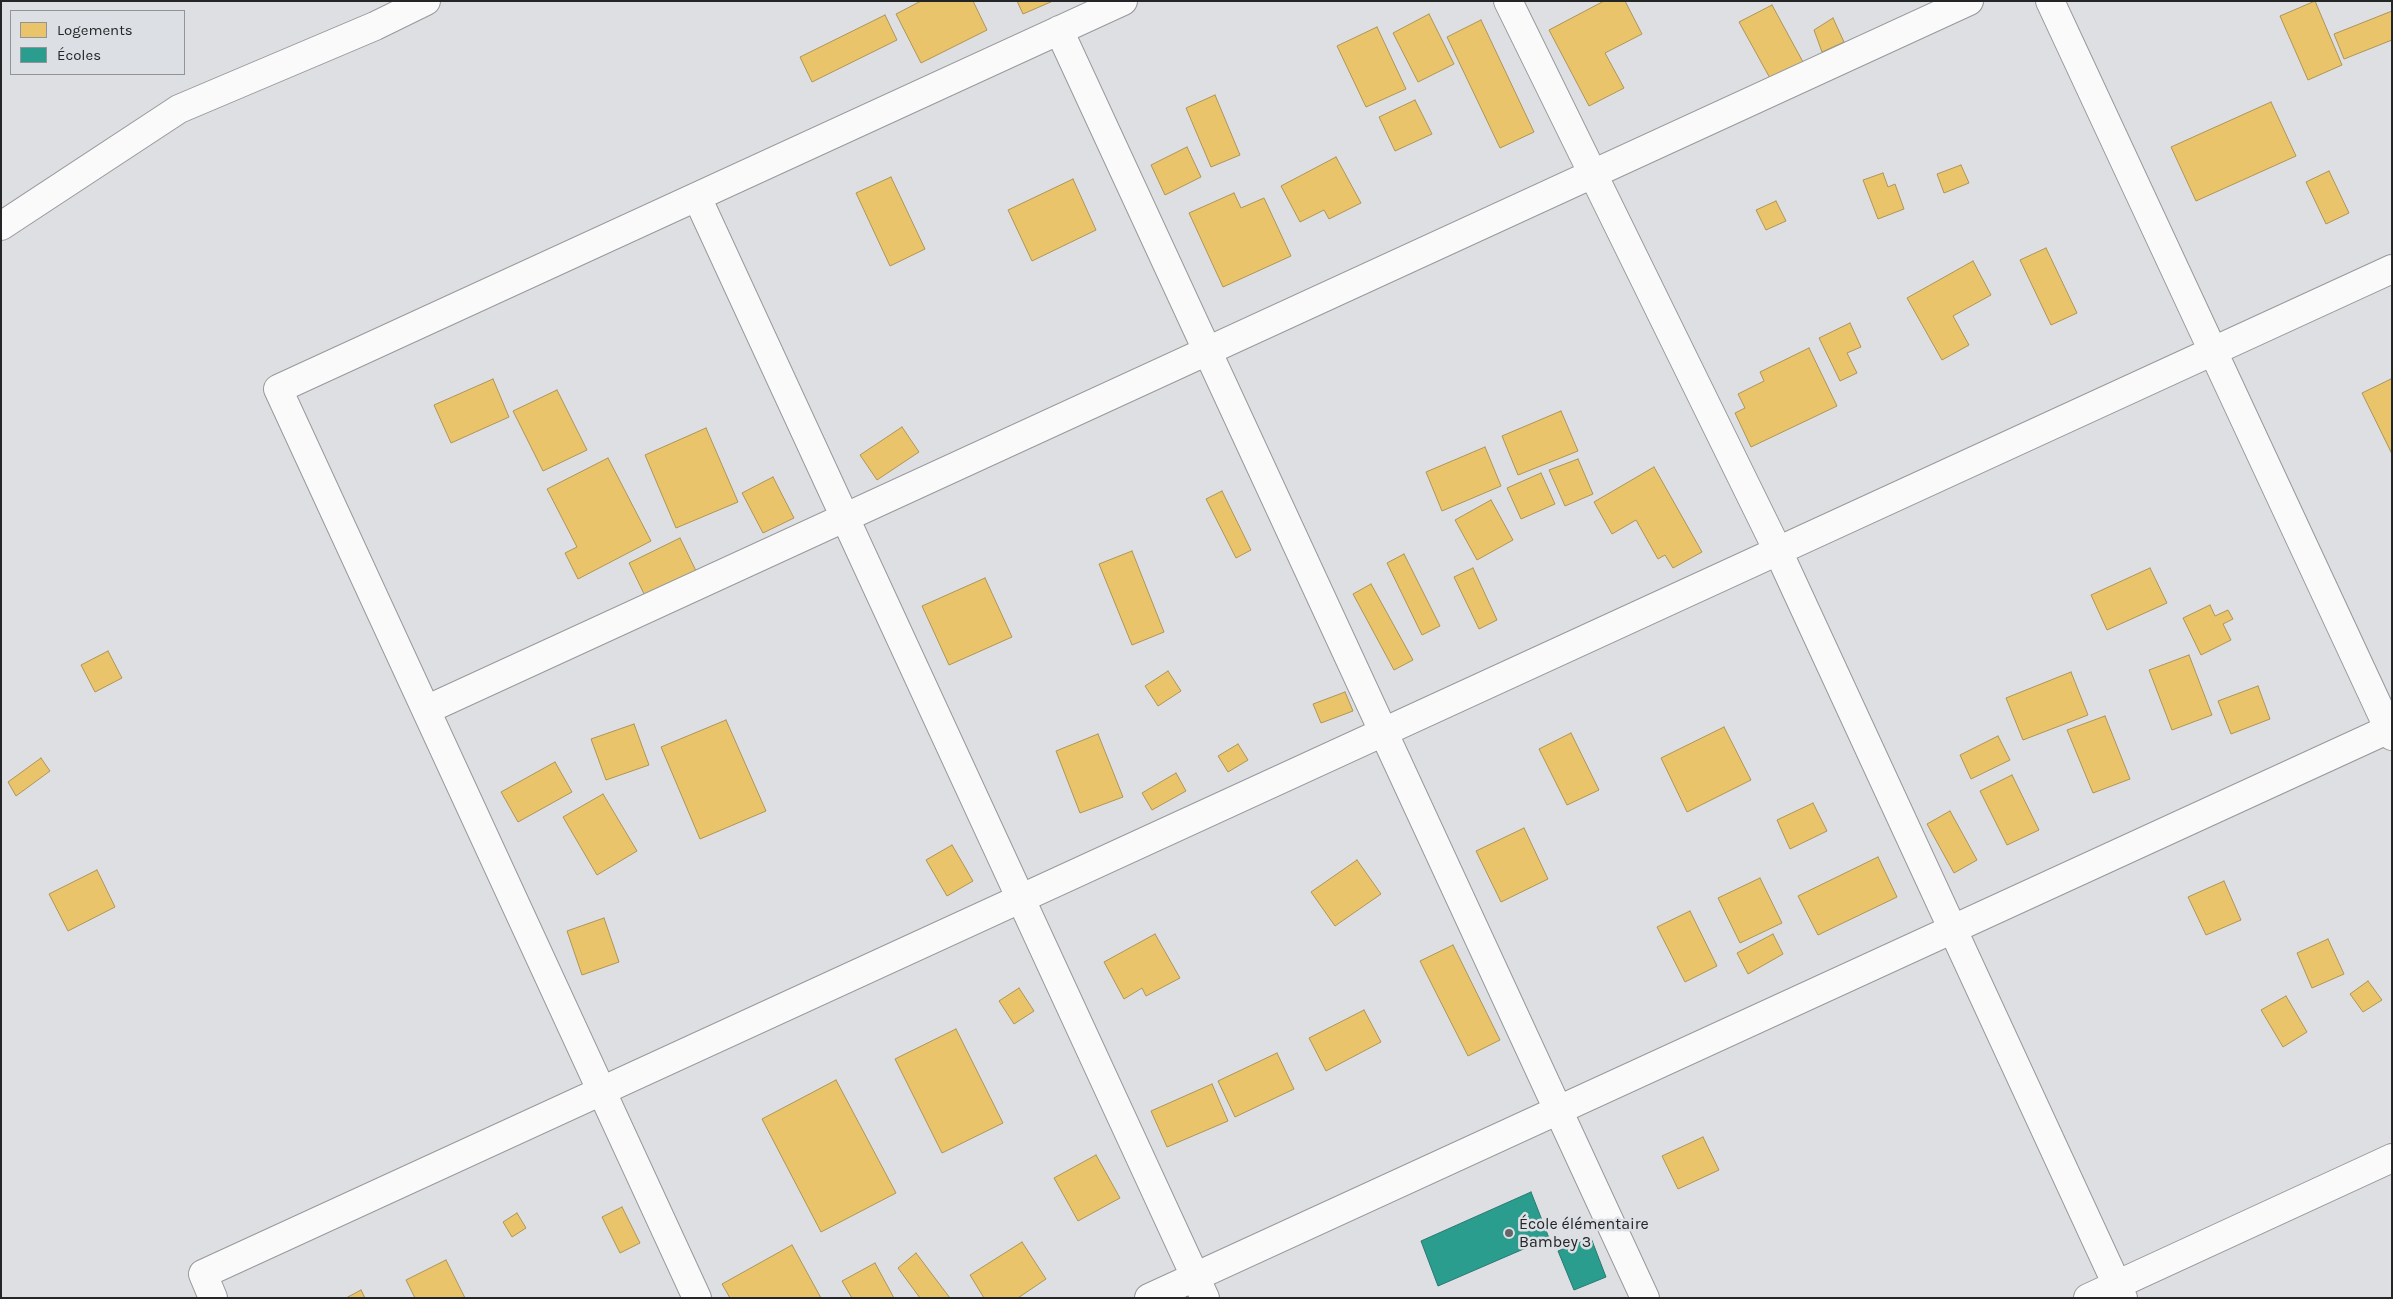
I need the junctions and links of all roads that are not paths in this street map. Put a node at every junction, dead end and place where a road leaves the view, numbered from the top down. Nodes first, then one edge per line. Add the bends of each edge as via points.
1 (426, 1) edge
2 (1123, 1) edge
3 (1508, 1) edge
4 (1969, 1) edge
5 (2050, 1) edge
6 (1059, 30) junction
7 (1593, 174) junction
8 (697, 197) junction
9 (1, 226) edge
10 (2392, 270) edge
11 (1208, 351) junction
12 (2213, 352) junction
13 (845, 518) junction
14 (1778, 551) junction
15 (426, 710) junction
16 (1384, 732) junction
17 (2390, 732) edge
18 (1020, 899) junction
19 (1952, 929) junction
20 (602, 1091) junction
21 (1558, 1110) junction
22 (2392, 1158) edge
23 (1200, 1287) edge
24 (2120, 1291) edge
25 (213, 1298) edge
26 (697, 1298) edge
27 (1149, 1298) edge
28 (1644, 1298) edge
29 (2088, 1298) edge

1 - 9 street via 179,109
2 - 6 street
3 - 7 street
4 - 7 street
5 - 12 street
6 - 8 street
6 - 11 street
7 - 11 street
7 - 14 street
8 - 13 street
8 - 15 street via 278,390
10 - 12 street
11 - 13 street
11 - 16 street
12 - 14 street
12 - 17 street
13 - 15 street
13 - 18 street
14 - 16 street
14 - 19 street
15 - 20 street
16 - 18 street
16 - 21 street
17 - 19 street
18 - 20 street
18 - 23 street
19 - 21 street
19 - 24 street
20 - 25 street via 203,1274
20 - 26 street
21 - 23 street
21 - 28 street
22 - 24 street
23 - 27 street
24 - 29 street

